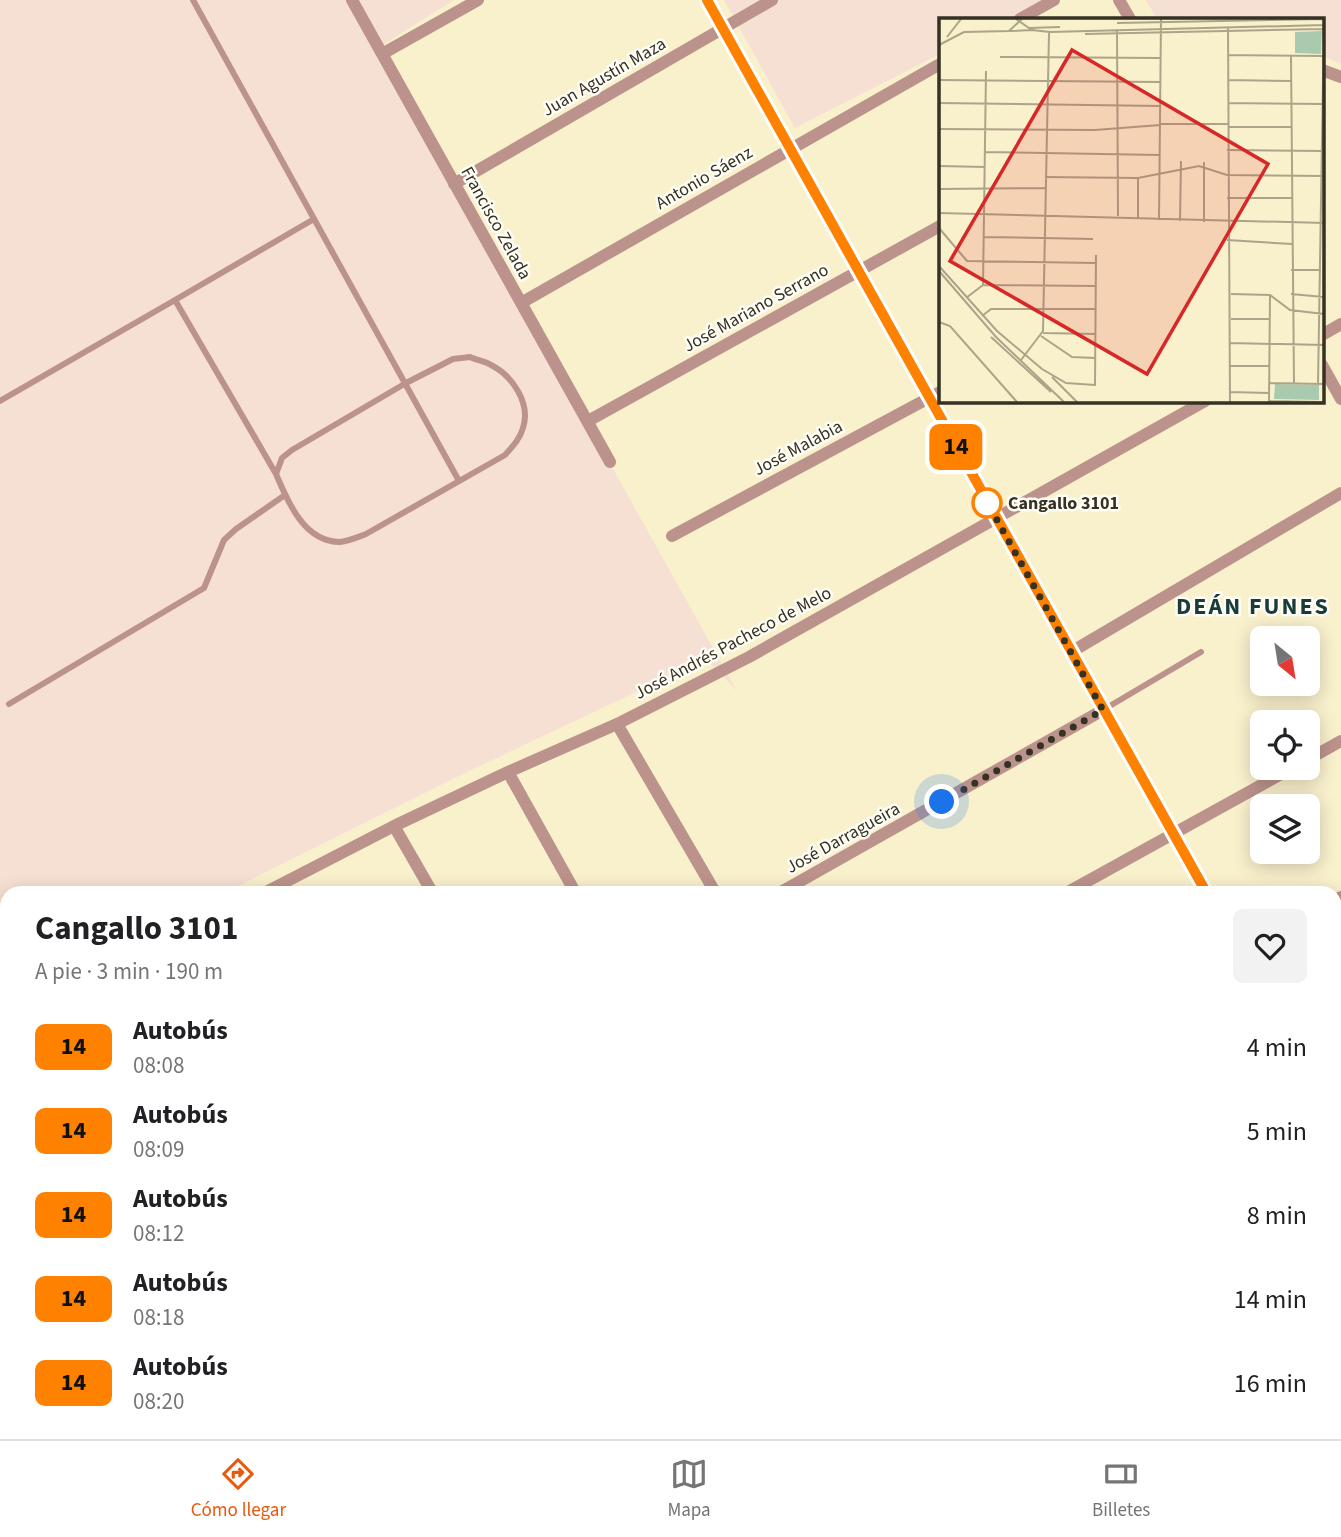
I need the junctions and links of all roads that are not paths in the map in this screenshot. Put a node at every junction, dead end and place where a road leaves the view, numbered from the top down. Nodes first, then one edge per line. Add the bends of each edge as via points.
1 (193, 0) edge
2 (352, 0) edge
3 (478, 0) edge
4 (707, 0) edge
5 (772, 0) edge
6 (1054, 0) edge
7 (1119, 0) edge
8 (1022, 18) edge
9 (1129, 18) edge
10 (723, 28) junction
11 (382, 54) junction
12 (939, 65) edge
13 (1324, 71) edge
14 (1341, 77) edge
15 (791, 149) junction
16 (454, 184) junction
17 (314, 219) junction
18 (939, 227) edge
19 (859, 271) junction
20 (175, 300) junction
21 (521, 303) junction
22 (1341, 324) edge
23 (1324, 334) edge
24 (1324, 369) edge
25 (405, 383) junction
26 (934, 395) edge
27 (1341, 399) edge
28 (0, 401) edge
29 (1203, 402) edge
30 (589, 421) junction
31 (610, 462) dead end
32 (276, 474) junction
33 (459, 481) junction
34 (1341, 493) edge
35 (285, 495) junction
36 (996, 519) junction
37 (672, 536) dead end
38 (1071, 652) junction
39 (1201, 652) dead end
40 (9, 704) dead end
41 (1103, 710) junction
42 (617, 724) junction
43 (1341, 741) edge
44 (1320, 753) edge
45 (508, 772) junction
46 (1270, 780) edge
47 (394, 826) junction
48 (1173, 834) junction
49 (289, 886) edge
50 (429, 886) edge
51 (572, 886) edge
52 (712, 886) edge
53 (792, 886) edge
54 (1079, 886) edge
55 (1203, 886) edge

1 - 17 lane
2 - 11 street, Francisco Zelada
3 - 11 street
4 - 10 street
5 - 10 street, Juan Agustín Maza
6 - 8 street
7 - 9 street
10 - 15 street
10 - 16 street, Juan Agustín Maza
11 - 16 street, Francisco Zelada
12 - 15 street, Antonio Sáenz
13 - 14 street
15 - 19 street
15 - 21 street, Antonio Sáenz
16 - 21 street, Francisco Zelada
17 - 20 lane
17 - 25 lane
18 - 19 street, José Mariano Serrano
19 - 26 street
19 - 30 street, José Mariano Serrano
20 - 28 lane
20 - 32 lane
21 - 30 street, Francisco Zelada
22 - 23 street
24 - 27 street
25 - 32 lane via 292,450 282,458
25 - 33 lane
25 - 33 lane via 453,359 470,358 506,375 519,394 525,410 524,428 517,441 505,455
26 - 36 street
26 - 37 street, José Malabia
29 - 36 street, José Andrés Pacheco de Melo
30 - 31 street, Francisco Zelada
32 - 35 lane
33 - 35 lane via 366,534 343,542 316,535
34 - 38 street
35 - 40 lane via 225,540 204,587
36 - 38 street
36 - 42 street, José Andrés Pacheco de Melo via 749,657
38 - 41 street
39 - 41 lane
41 - 48 street
41 - 53 street, José Darragueira
42 - 45 street, José Andrés Pacheco de Melo
42 - 52 street
43 - 44 street
45 - 47 street, José Andrés Pacheco de Melo
45 - 51 street
46 - 48 street
47 - 49 street, José Andrés Pacheco de Melo
47 - 50 street
48 - 54 street
48 - 55 street

